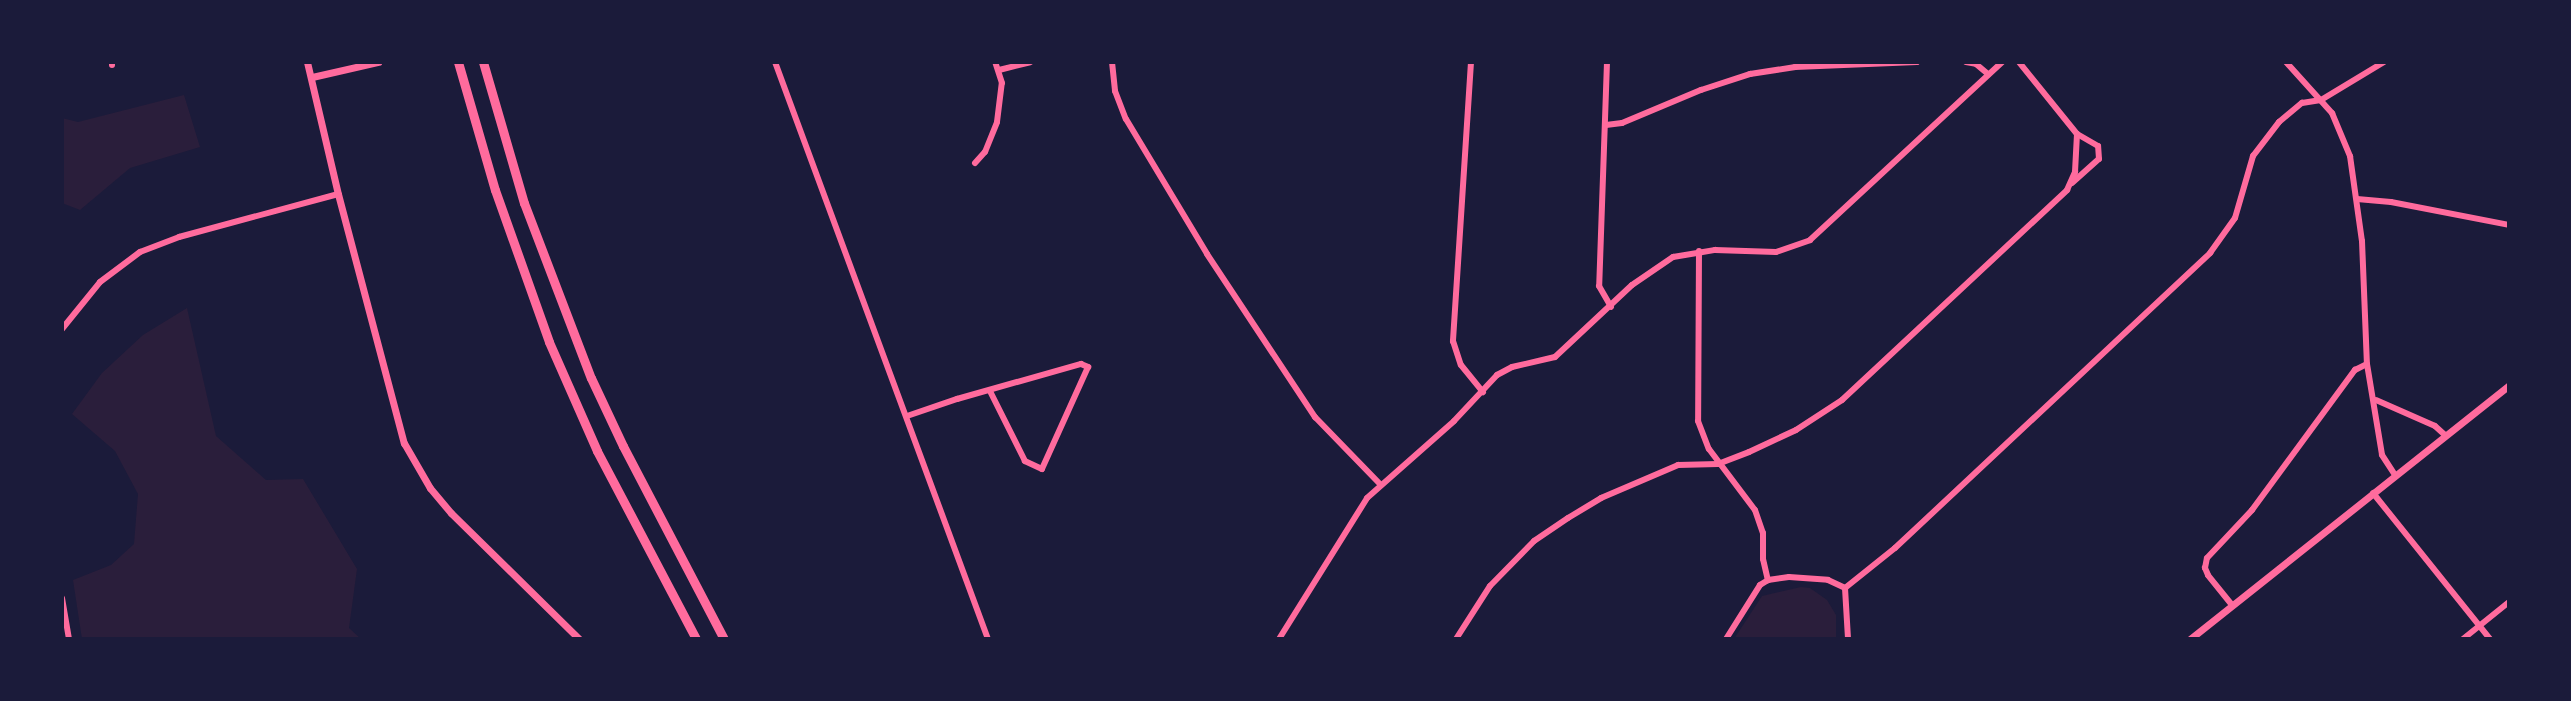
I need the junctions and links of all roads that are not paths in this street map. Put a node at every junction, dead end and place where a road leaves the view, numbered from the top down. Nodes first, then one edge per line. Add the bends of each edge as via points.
1 (307, 62) edge
2 (378, 62) edge
3 (458, 62) edge
4 (483, 62) edge
5 (775, 62) edge
6 (995, 62) edge
7 (1030, 62) edge
8 (1112, 62) edge
9 (1471, 62) edge
10 (1607, 62) edge
11 (1917, 62) edge
12 (1966, 62) edge
13 (2002, 62) edge
14 (2019, 62) edge
15 (2286, 62) edge
16 (2384, 62) edge
17 (999, 70) junction
18 (1988, 74) junction
19 (312, 77) junction
20 (2321, 100) junction
21 (1606, 125) junction
22 (2077, 134) junction
23 (975, 163) dead end
24 (2072, 183) junction
25 (338, 194) junction
26 (2357, 199) junction
27 (2509, 225) edge
28 (1699, 251) junction
29 (1611, 307) junction
30 (62, 329) edge
31 (2367, 364) junction
32 (2509, 385) edge
33 (990, 391) junction
34 (1483, 392) junction
35 (2376, 400) junction
36 (907, 416) junction
37 (2445, 435) junction
38 (1718, 464) junction
39 (2395, 475) junction
40 (1380, 484) junction
41 (2373, 493) junction
42 (1768, 580) junction
43 (1845, 588) junction
44 (62, 598) edge
45 (2509, 602) edge
46 (2232, 605) junction
47 (2479, 625) junction
48 (69, 639) edge
49 (579, 639) edge
50 (696, 639) edge
51 (724, 639) edge
52 (988, 639) edge
53 (1279, 639) edge
54 (1456, 639) edge
55 (1726, 639) edge
56 (1848, 639) edge
57 (2190, 639) edge
58 (2463, 639) edge
59 (2490, 639) edge

1 - 19 street
2 - 19 street
3 - 50 main road via 508,229 549,342 597,451
4 - 51 main road via 524,203 591,378
5 - 36 street
6 - 17 street
7 - 17 street
8 - 40 street via 1115,91 1126,119 1207,254 1315,417
9 - 34 street via 1453,341 1461,365
10 - 21 street
11 - 21 street via 1750,74
12 - 18 street
13 - 18 street
14 - 22 street
15 - 20 street
16 - 20 street
17 - 23 street via 997,122
18 - 28 street via 1810,240 1776,252
19 - 25 street
20 - 26 street via 2345,139
20 - 43 street via 2302,103 2260,142 2235,218 2210,253 1895,548
21 - 29 street via 1599,286
22 - 24 street
22 - 24 street via 2098,146 2099,159
24 - 38 street via 1842,400 1784,436
25 - 30 street via 140,252 100,282
25 - 49 street via 397,423 417,467 474,539
26 - 27 street
26 - 31 street
28 - 29 street via 1661,263
28 - 38 street via 1698,421
29 - 34 street via 1555,357 1505,369
31 - 35 street
31 - 46 street via 2355,370 2252,510 2207,558 2208,575
32 - 37 street
33 - 33 street via 1025,461 1042,469 1088,367 1081,364
33 - 36 street
34 - 40 street
35 - 37 street
35 - 39 street via 2382,455
36 - 52 street
37 - 39 street
38 - 42 street via 1755,510
38 - 54 street via 1678,465 1568,518 1534,541 1490,586
39 - 41 street
40 - 53 street
41 - 46 street
41 - 47 street
42 - 43 street via 1810,577
42 - 55 street
43 - 56 street
44 - 48 street
45 - 47 street
46 - 57 street
47 - 58 street
47 - 59 street

